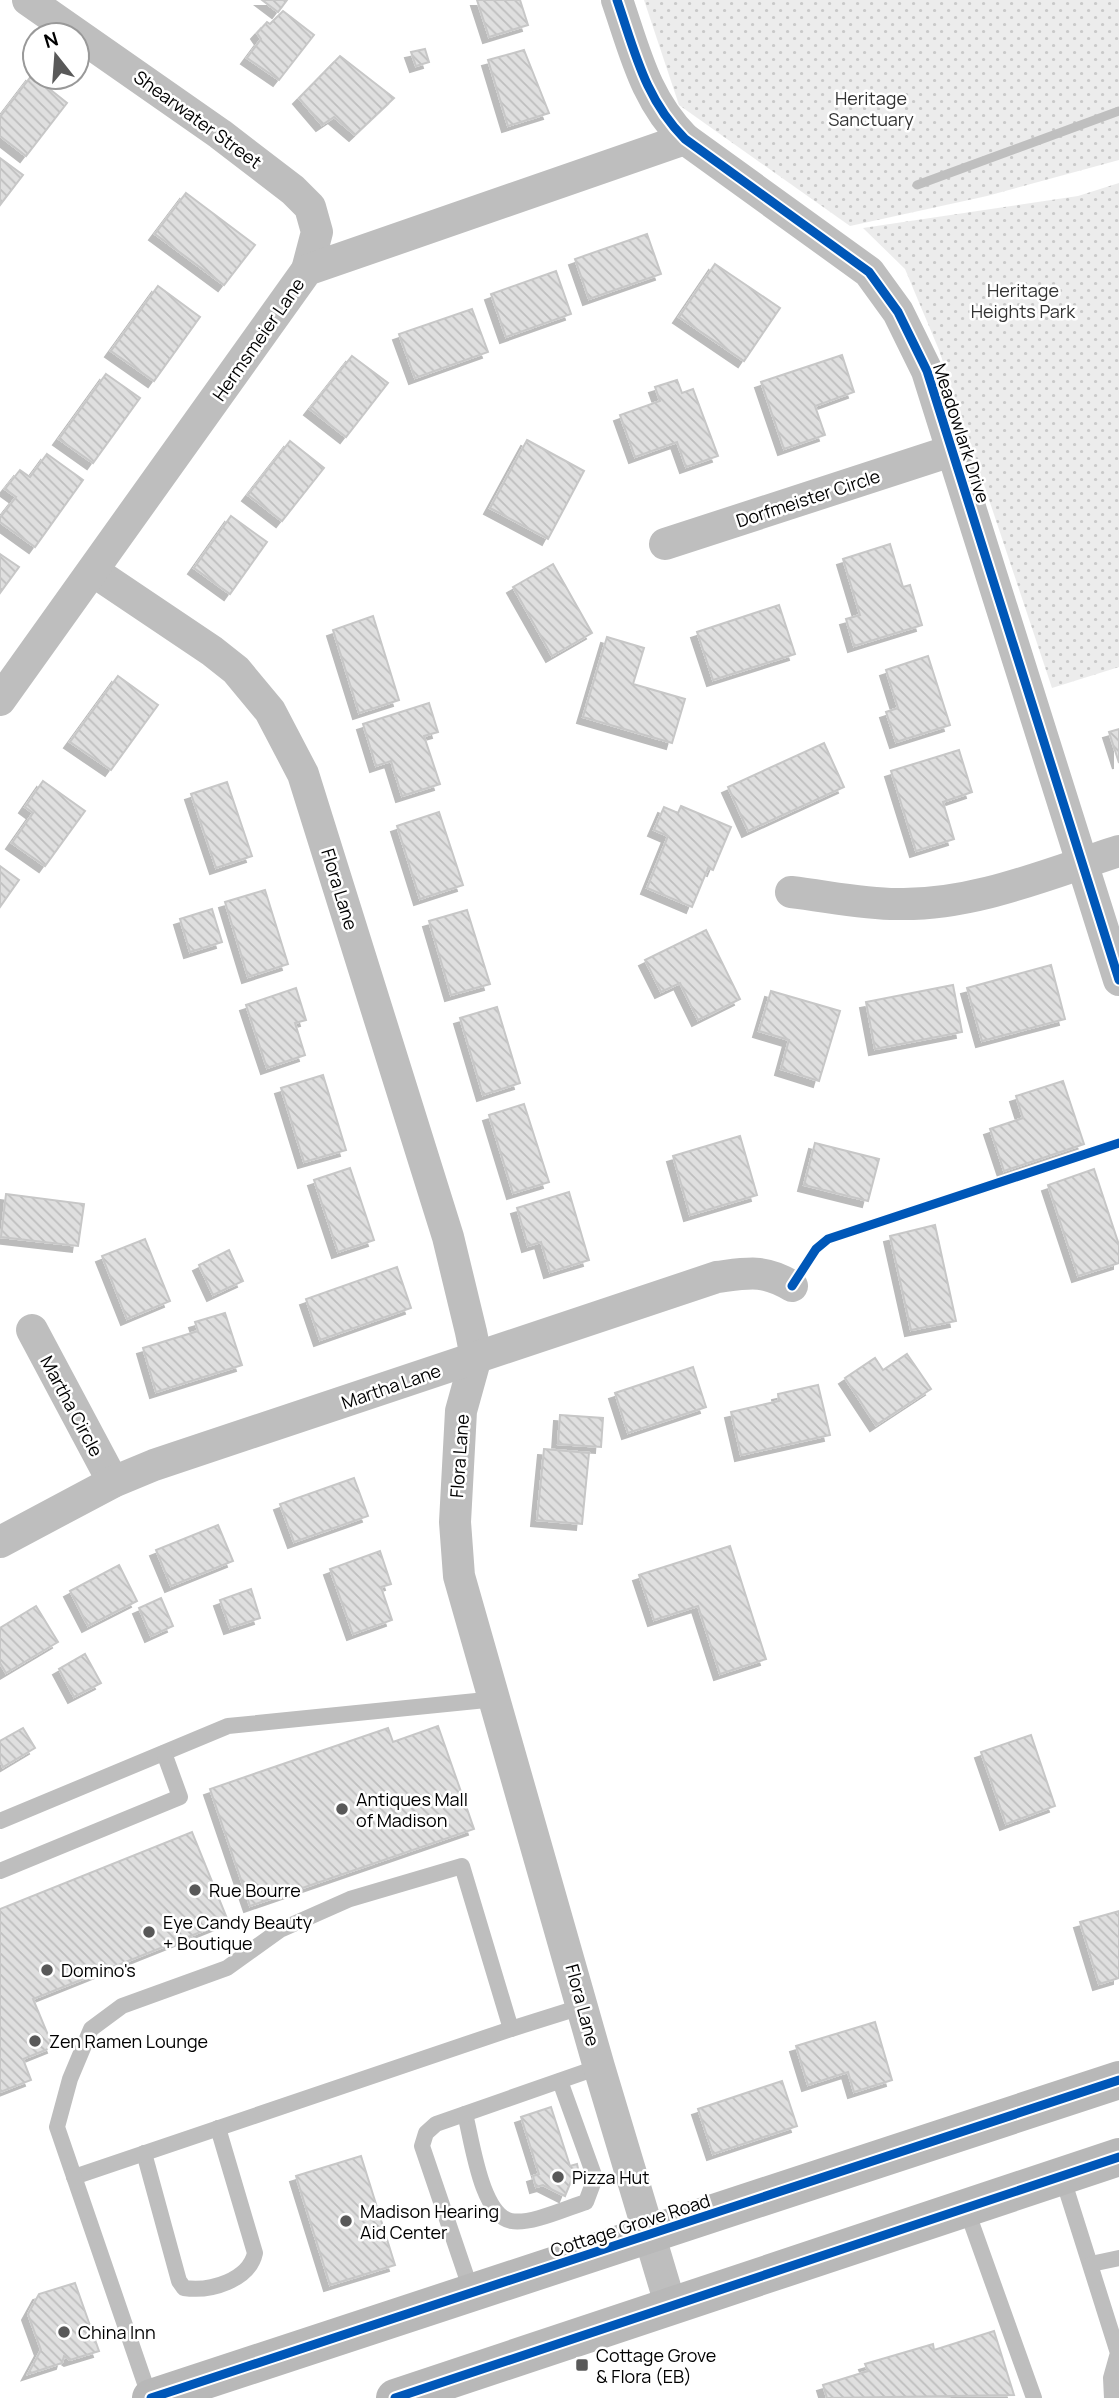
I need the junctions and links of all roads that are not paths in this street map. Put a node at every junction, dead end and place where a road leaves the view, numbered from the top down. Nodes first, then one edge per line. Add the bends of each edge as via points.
1 (28, 0) edge
2 (617, 0) edge
3 (685, 139) junction
4 (307, 270) junction
5 (951, 451) junction
6 (665, 544) dead end
7 (93, 571) junction
8 (0, 700) edge
9 (1119, 851) edge
10 (1082, 863) junction
11 (791, 892) dead end
12 (1119, 980) edge
13 (792, 1286) dead end
14 (32, 1330) dead end
15 (476, 1357) junction
16 (113, 1482) junction
17 (0, 1542) edge
18 (496, 1699) junction
19 (164, 1753) junction
20 (0, 1821) edge
21 (0, 1871) edge
22 (584, 2006) junction
23 (511, 2029) junction
24 (599, 2067) junction
25 (1119, 2080) edge
26 (560, 2081) junction
27 (466, 2114) junction
28 (218, 2128) junction
29 (144, 2153) junction
30 (1119, 2157) edge
31 (1062, 2176) junction
32 (74, 2177) junction
33 (966, 2208) junction
34 (651, 2235) junction
35 (1119, 2258) edge
36 (1091, 2264) junction
37 (472, 2293) junction
38 (671, 2307) junction
39 (1119, 2353) edge
40 (150, 2398) edge
41 (397, 2398) edge
42 (1034, 2398) edge
43 (1112, 2398) edge

1 - 4 street, Shearwater Street via 293,190 310,207 315,220 316,242
2 - 3 street, Meadowlark Drive via 646,87 663,117
3 - 4 street, Hermsmeier Lane
3 - 5 street, Meadowlark Drive via 869,272 898,312 927,371
4 - 7 street, Hermsmeier Lane
5 - 6 street, Dorfmeister Circle
5 - 10 street, Meadowlark Drive
7 - 8 street, Hermsmeier Lane
7 - 15 street, Flora Lane via 220,657 284,732 318,815 448,1237
9 - 10 street
10 - 11 street via 1010,887 937,903 896,904
10 - 12 street, Meadowlark Drive
13 - 15 street, Martha Lane via 773,1275 755,1272 717,1277
14 - 16 street, Martha Circle
15 - 16 street, Martha Lane
15 - 18 street, Flora Lane via 461,1411 455,1522 460,1576
16 - 17 street, Martha Lane
18 - 19 lane via 228,1726
18 - 22 street, Flora Lane
19 - 20 lane
19 - 21 lane via 180,1797
22 - 23 lane
22 - 24 street, Flora Lane
23 - 28 lane
23 - 32 lane via 461,1866 351,1899 280,1930 227,1968 122,2006 92,2029 70,2079 57,2127
24 - 26 lane
24 - 34 street, Flora Lane
25 - 34 main road, Cottage Grove Road
26 - 27 lane
26 - 27 lane via 595,2178 586,2202 552,2214 513,2222 497,2215 486,2196
27 - 37 lane via 436,2124 426,2133 422,2146
28 - 29 lane
28 - 29 lane via 255,2253 243,2276 197,2290 184,2288
29 - 32 lane
30 - 31 main road
31 - 33 main road
31 - 36 lane
32 - 40 lane
33 - 38 main road
33 - 42 lane
34 - 37 main road, Cottage Grove Road
34 - 38 street, Flora Lane
35 - 36 lane
36 - 39 lane
37 - 40 main road, Cottage Grove Road
38 - 41 main road
39 - 43 lane via 1111,2378

